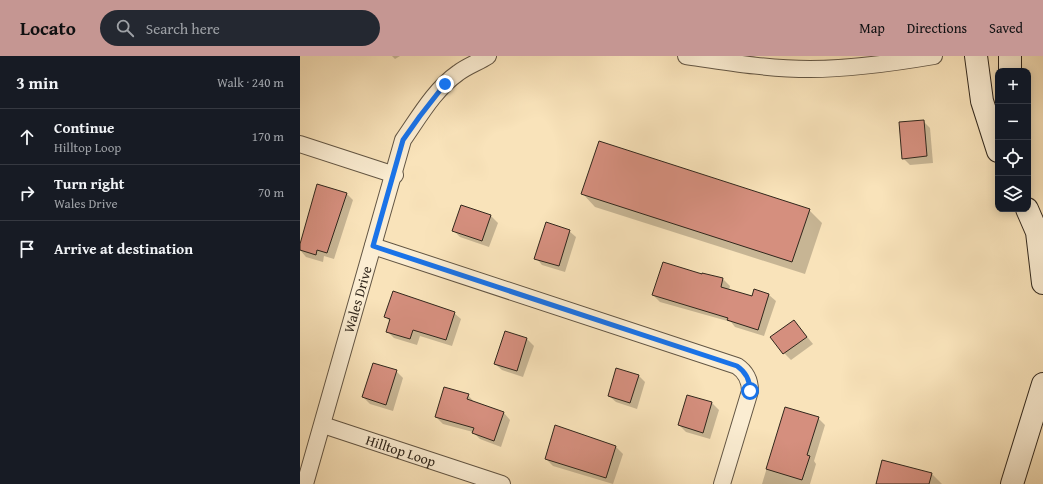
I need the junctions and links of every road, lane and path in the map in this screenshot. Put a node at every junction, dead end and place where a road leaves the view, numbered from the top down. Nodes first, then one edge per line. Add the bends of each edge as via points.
1 (488, 56) edge
2 (686, 56) edge
3 (934, 56) edge
4 (976, 56) edge
5 (1010, 56) edge
6 (1010, 68) edge
7 (995, 142) edge
8 (300, 144) edge
9 (394, 175) junction
10 (1028, 212) edge
11 (373, 246) junction
12 (1043, 283) edge
13 (1043, 384) edge
14 (323, 425) junction
15 (305, 484) edge
16 (502, 484) edge
17 (722, 484) edge
18 (1012, 484) edge

1 - 9 street, Wales Drive via 459,72 445,84 403,140
2 - 3 street via 750,65 809,69 888,64
4 - 7 street via 982,101
5 - 6 street
8 - 9 street
9 - 11 street, Wales Drive
10 - 12 street via 1037,232
11 - 14 street, Wales Drive
11 - 17 street via 737,366 744,371 750,384 750,391
13 - 18 street
14 - 15 street, Wales Drive
14 - 16 street, Hilltop Loop

